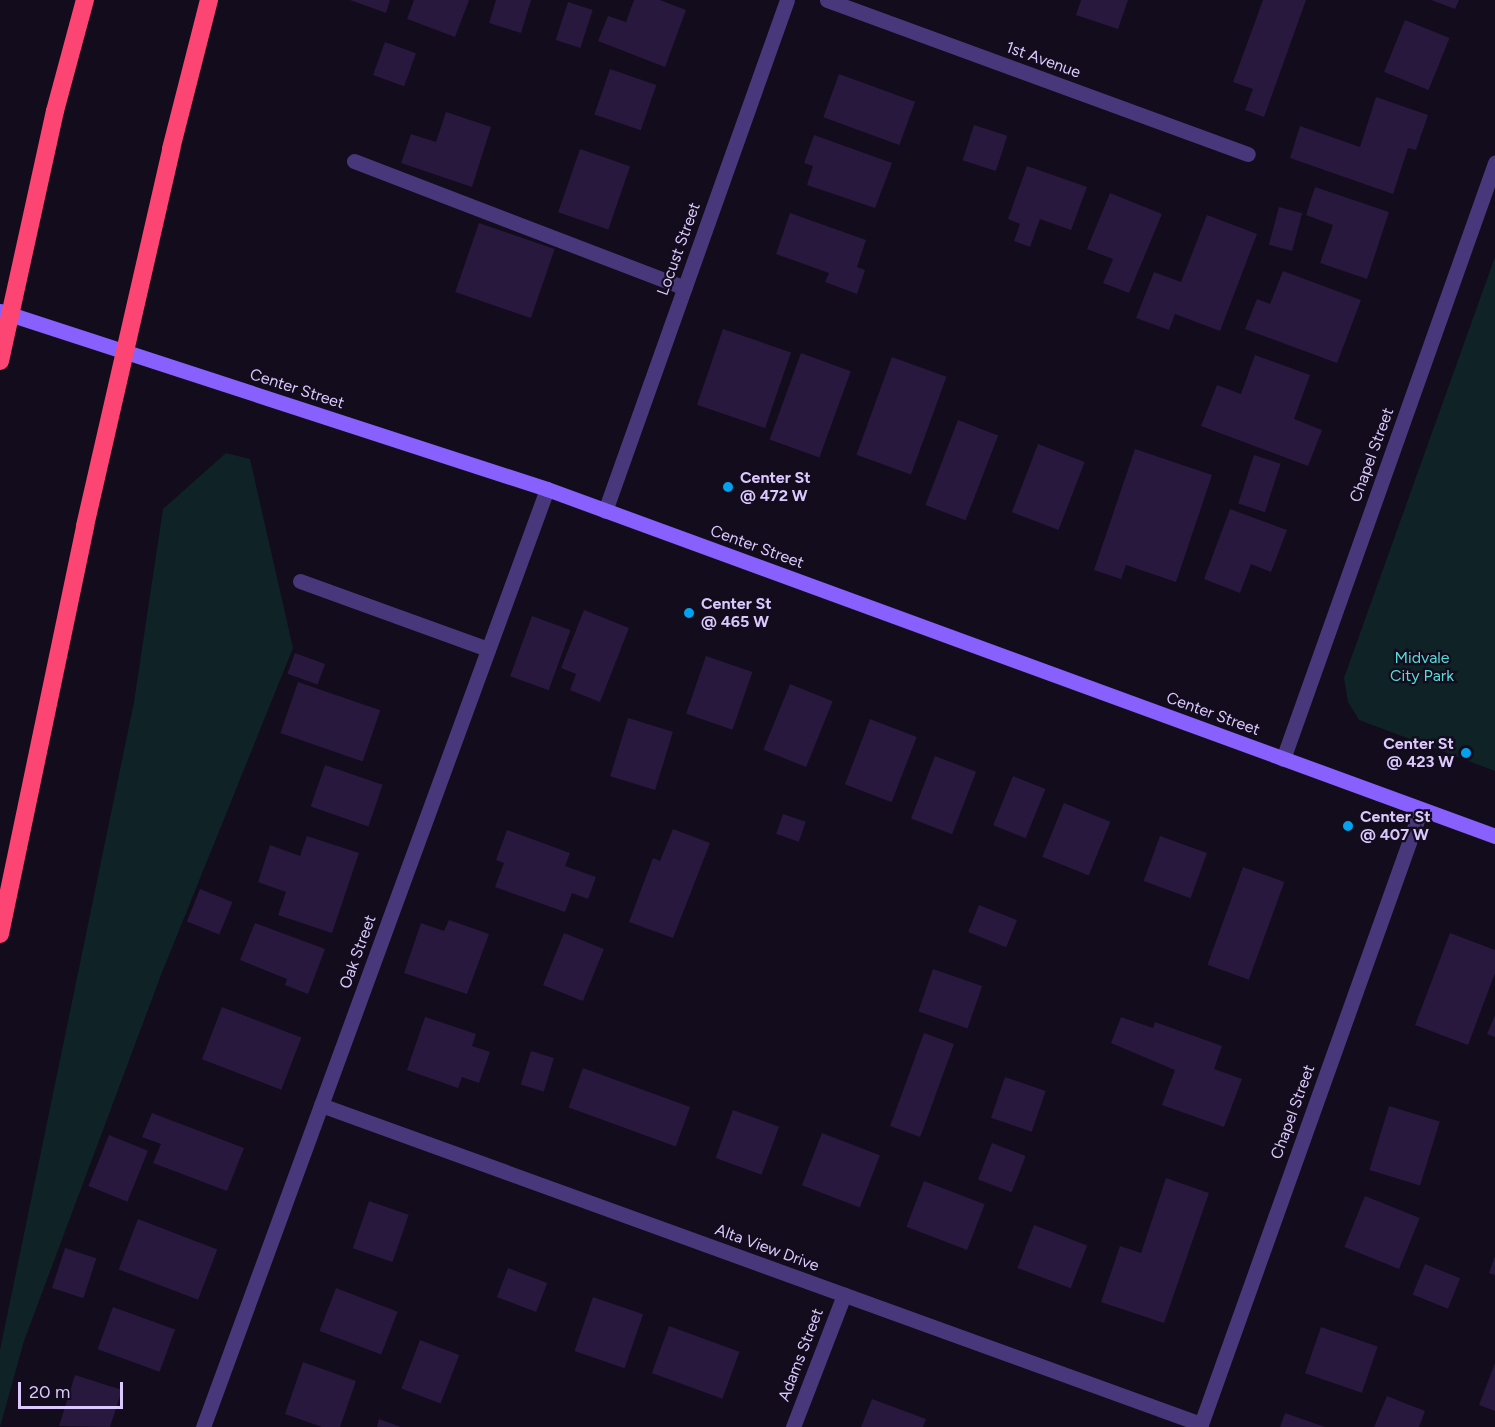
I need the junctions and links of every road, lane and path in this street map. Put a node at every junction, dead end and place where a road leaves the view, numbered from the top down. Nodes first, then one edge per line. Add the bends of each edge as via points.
1 (85, 0) edge
2 (209, 0) edge
3 (787, 0) edge
4 (827, 0) edge
5 (1248, 154) dead end
6 (354, 161) dead end
7 (1495, 163) edge
8 (684, 288) junction
9 (0, 311) edge
10 (0, 361) edge
11 (547, 489) junction
12 (605, 510) junction
13 (300, 581) dead end
14 (488, 649) junction
15 (1283, 759) junction
16 (1421, 809) junction
17 (1495, 836) edge
18 (0, 934) edge
19 (321, 1105) junction
20 (844, 1295) junction
21 (1200, 1425) edge
22 (203, 1427) edge
23 (793, 1427) edge

1 - 10 highway, bridge via 55,111
2 - 18 highway, bridge via 85,526
3 - 8 street, Locust Street
4 - 5 street, 1st Avenue
6 - 8 street
7 - 15 street, Chapel Street
8 - 12 street, Locust Street
9 - 11 main road, Center Street
11 - 12 main road, Center Street
11 - 14 street, Oak Street
12 - 15 main road, Center Street
13 - 14 street
14 - 19 street, Oak Street
15 - 16 main road, Center Street
16 - 17 main road, Center Street
16 - 21 street, Chapel Street
19 - 20 street, Alta View Drive
19 - 22 street, Oak Street
20 - 21 street, Alta View Drive
20 - 23 street, Adams Street

